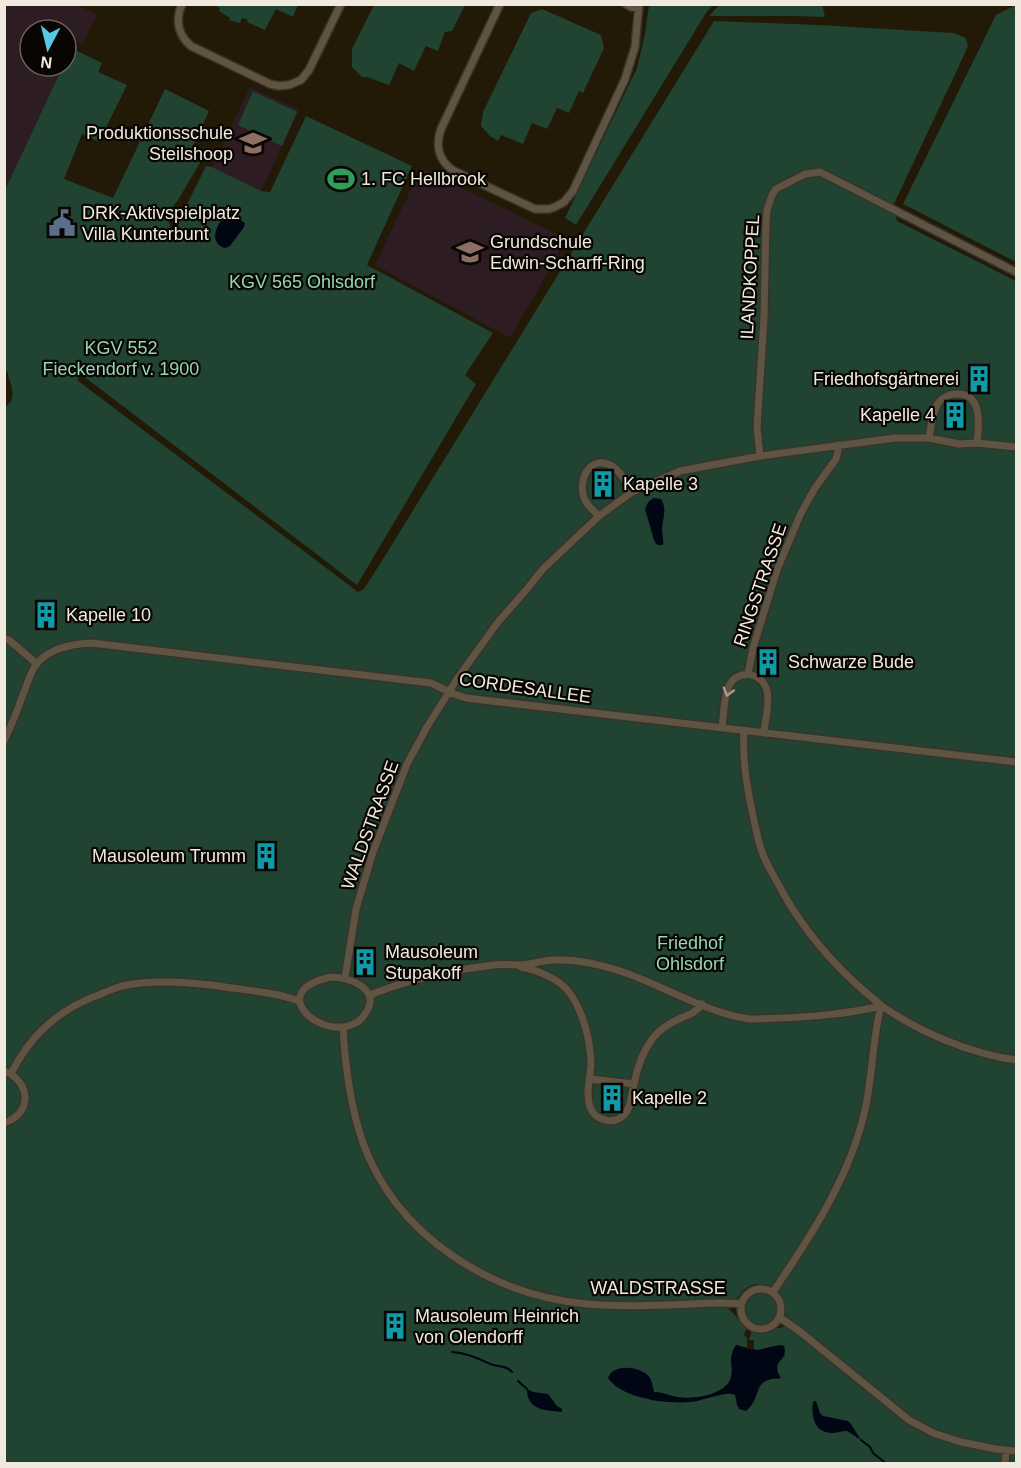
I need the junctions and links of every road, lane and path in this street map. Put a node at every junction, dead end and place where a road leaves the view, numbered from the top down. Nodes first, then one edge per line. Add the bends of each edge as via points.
1 (182, 4) edge
2 (340, 4) edge
3 (500, 4) edge
4 (626, 4) edge
5 (639, 6) edge
6 (1017, 272) edge
7 (929, 438) junction
8 (977, 443) junction
9 (838, 445) junction
10 (1017, 447) edge
11 (760, 456) junction
12 (632, 492) junction
13 (599, 516) junction
14 (4, 638) edge
15 (37, 664) junction
16 (748, 674) junction
17 (448, 691) junction
18 (722, 728) junction
19 (744, 730) junction
20 (764, 733) junction
21 (4, 741) edge
22 (1017, 762) edge
23 (513, 965) junction
24 (345, 978) junction
25 (369, 995) junction
26 (299, 1001) junction
27 (702, 1004) junction
28 (881, 1006) junction
29 (343, 1027) junction
30 (1017, 1060) edge
31 (8, 1072) edge
32 (590, 1079) junction
33 (634, 1084) junction
34 (4, 1123) edge
35 (772, 1292) junction
36 (741, 1304) junction
37 (779, 1317) junction
38 (1006, 1450) junction
39 (1017, 1451) edge
40 (1005, 1464) edge

1 - 2 street via 178,26 191,46 270,84 283,86 298,82 308,73
3 - 5 street via 441,129 438,149 454,171 542,210 561,204 573,191 628,72
4 - 5 street
6 - 11 street, ILANDKOPPEL via 820,172 805,174 776,189 766,223 757,426
7 - 8 street
7 - 8 street via 937,404 942,398 959,394 966,395 978,411
7 - 9 street
8 - 10 street
9 - 11 street
9 - 16 street, RINGSTRASSE via 836,459 801,513 776,572
11 - 12 street via 680,471
12 - 13 street
12 - 13 street via 613,467 605,464 589,469 584,475 583,493
13 - 17 street, WALDSTRASSE via 543,569
14 - 15 street
15 - 17 street, CORDESALLEE via 63,647 91,643 431,684
15 - 21 street
16 -> 18 street, RINGSTRASSE via 740,675 729,685
16 - 20 street, RINGSTRASSE via 763,681 767,688
17 - 18 street, CORDESALLEE via 466,698
17 - 24 street, WALDSTRASSE via 407,764 379,835 356,909
18 - 19 street, CORDESALLEE
19 - 20 street, CORDESALLEE
19 - 28 street via 752,812 769,867 817,944
20 - 22 street, CORDESALLEE
23 - 25 street via 429,976
23 - 27 street via 556,960 604,966
23 - 32 street via 553,978 568,990 588,1038
24 - 25 street via 358,983
24 - 26 street via 331,977 307,985
25 - 29 street via 369,1009 362,1018
26 - 29 street via 315,1020
26 - 31 street via 208,984 122,986 60,1014 38,1034
27 - 28 street via 750,1019 824,1015
27 - 33 street via 655,1035
28 - 30 street via 935,1036 985,1054
28 - 35 street via 865,1109 852,1155 822,1216
29 - 36 street, WALDSTRASSE via 350,1094 364,1144 378,1175 411,1221 458,1260 517,1288 584,1303
31 - 34 street via 18,1078 25,1101 16,1117
32 - 33 street
32 - 33 street via 590,1108 607,1120 625,1114
35 - 36 street, WALDSTRASSE via 754,1290
35 - 37 street via 780,1305
36 - 37 street, WALDSTRASSE via 744,1320 752,1327 770,1326
37 - 38 street via 909,1420 962,1442
38 - 39 street
38 - 40 street

